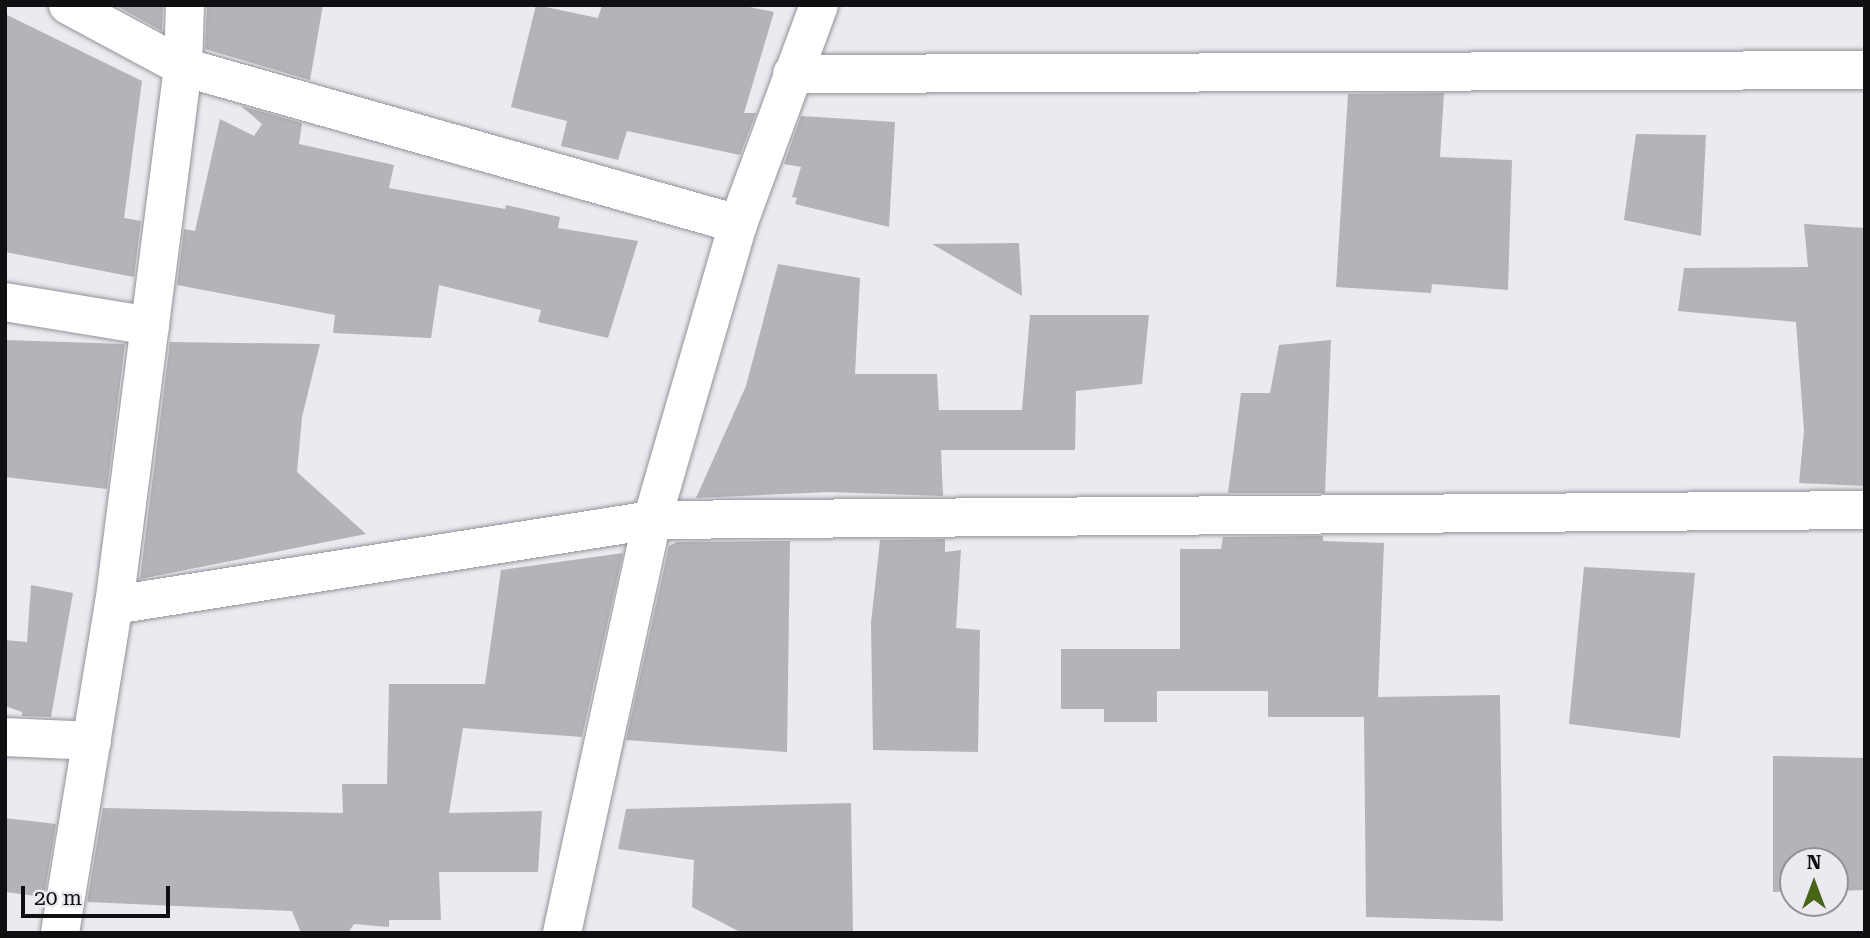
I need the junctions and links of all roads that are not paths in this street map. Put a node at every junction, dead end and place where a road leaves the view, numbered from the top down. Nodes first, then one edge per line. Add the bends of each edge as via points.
1 (68, 5) edge
2 (185, 5) edge
3 (819, 5) edge
4 (183, 67) junction
5 (1865, 69) edge
6 (792, 74) junction
7 (738, 224) junction
8 (5, 303) edge
9 (149, 326) junction
10 (1865, 510) edge
11 (652, 520) junction
12 (114, 605) junction
13 (5, 737) edge
14 (92, 741) junction
15 (60, 933) edge
16 (562, 933) edge

1 - 4 street
2 - 4 street
3 - 6 street
4 - 7 street
4 - 9 street
5 - 6 street
6 - 7 street
7 - 11 street
8 - 9 street
9 - 12 street
10 - 11 street
11 - 12 street
11 - 16 street
12 - 14 street
13 - 14 street
14 - 15 street

